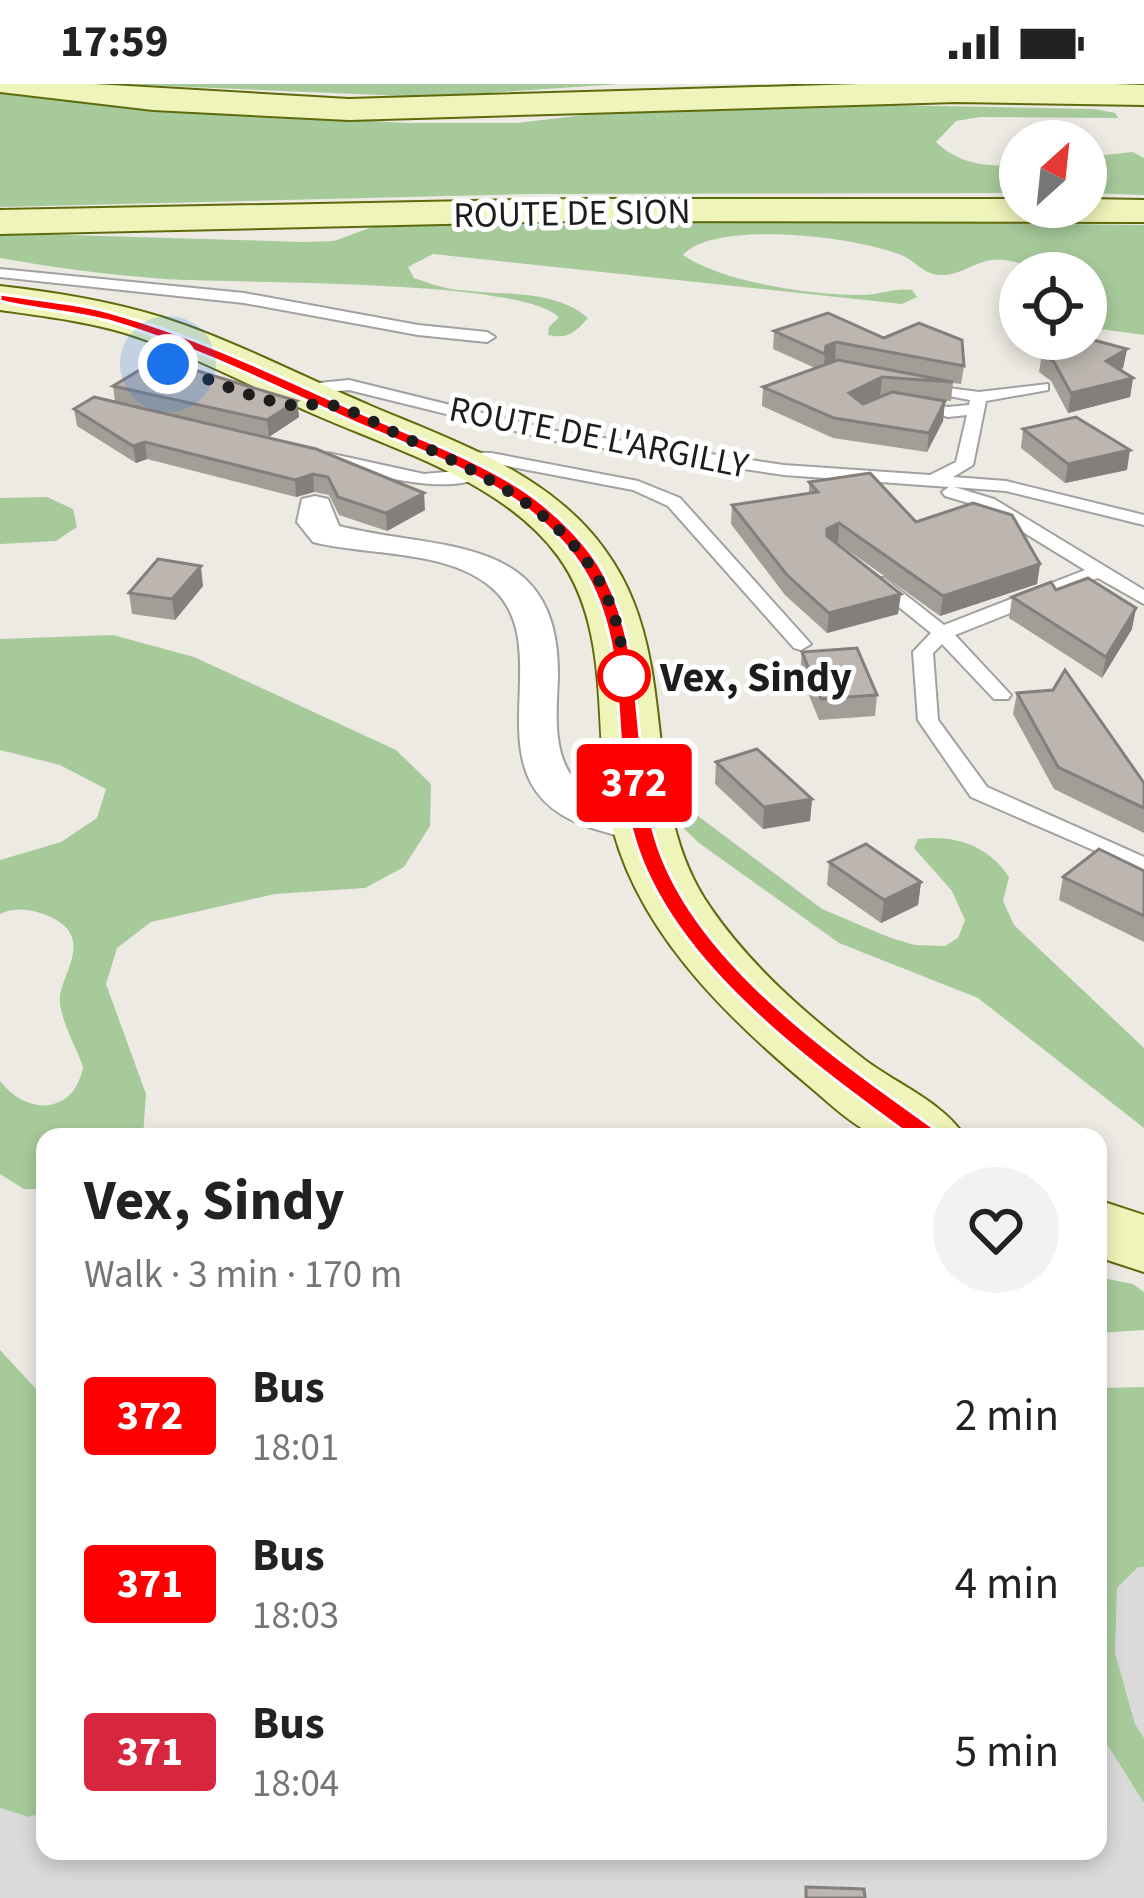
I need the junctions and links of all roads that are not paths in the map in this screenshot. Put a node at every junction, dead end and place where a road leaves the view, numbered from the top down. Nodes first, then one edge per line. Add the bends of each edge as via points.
1 (7, 84) edge
2 (1144, 95) edge
3 (1144, 211) edge
4 (0, 222) edge
5 (0, 273) edge
6 (0, 298) edge
7 (488, 337) dead end
8 (896, 382) edge
9 (1042, 387) dead end
10 (300, 398) junction
11 (888, 402) edge
12 (977, 403) junction
13 (318, 456) edge
14 (463, 466) junction
15 (903, 478) junction
16 (934, 481) junction
17 (315, 507) dead end
18 (1144, 520) edge
19 (854, 565) edge
20 (1100, 571) junction
21 (1144, 598) edge
22 (942, 633) junction
23 (801, 644) dead end
24 (1001, 695) dead end
25 (642, 828) junction
26 (1144, 866) edge
27 (916, 1128) edge
28 (1107, 1231) edge
29 (1144, 1245) edge

1 - 2 main road via 348,110 919,88
3 - 4 main road, ROUTE DE SION via 575,210
5 - 7 lane via 244,298
6 - 10 main road via 142,325
8 - 12 lane
9 - 12 lane
10 - 14 main road
10 - 15 lane, ROUTE DE L'ARGILLY via 349,385 556,436 784,470
11 - 12 lane via 948,412
12 - 16 lane via 964,464
13 - 14 lane via 424,479
14 - 23 lane via 491,458 638,486 674,502
14 - 25 main road via 551,520 595,572 624,666
15 - 16 lane, ROUTE DE L'ARGILLY
15 - 20 lane, ROUTE DE L'ARGILLY via 988,503
16 - 18 lane, ROUTE DE L'ARGILLY via 1006,486
17 - 25 street via 326,534 456,557 506,580 540,636 533,714 549,774 589,812
19 - 22 lane
20 - 21 lane, ROUTE DE L'ARGILLY
20 - 22 lane
22 - 24 lane
22 - 26 lane via 923,652 928,720 979,792
25 - 27 main road via 681,909 737,984 806,1049
28 - 29 main road

